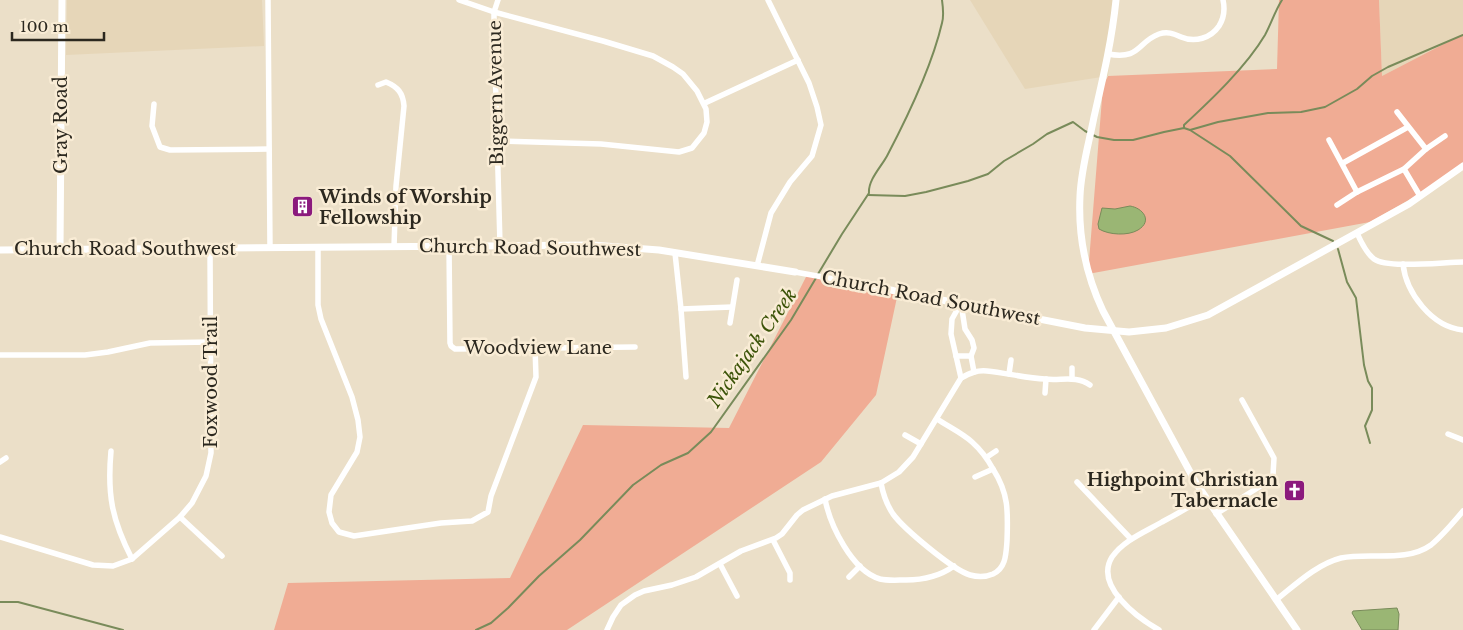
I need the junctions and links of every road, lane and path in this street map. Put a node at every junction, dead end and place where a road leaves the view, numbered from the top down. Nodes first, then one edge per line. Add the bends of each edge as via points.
1 (62, 0) edge
2 (268, 0) edge
3 (458, 0) edge
4 (498, 0) edge
5 (768, 0) edge
6 (1116, 0) edge
7 (1223, 0) edge
8 (494, 12) junction
9 (1108, 54) junction
10 (798, 60) junction
11 (378, 85) dead end
12 (705, 103) junction
13 (154, 104) dead end
14 (1397, 112) dead end
15 (1408, 127) junction
16 (1445, 136) dead end
17 (1329, 140) dead end
18 (497, 141) junction
19 (269, 148) junction
20 (1426, 149) junction
21 (1343, 163) junction
22 (1463, 166) edge
23 (1404, 168) junction
24 (1357, 192) junction
25 (1420, 196) junction
26 (1338, 205) dead end
27 (1357, 233) junction
28 (450, 246) junction
29 (500, 246) junction
30 (394, 247) junction
31 (210, 248) junction
32 (270, 248) junction
33 (318, 248) junction
34 (60, 249) junction
35 (0, 250) edge
36 (675, 253) junction
37 (1463, 262) edge
38 (1403, 264) junction
39 (757, 266) junction
40 (795, 272) joint
41 (834, 279) joint
42 (737, 280) dead end
43 (961, 303) junction
44 (732, 307) junction
45 (681, 310) junction
46 (730, 323) dead end
47 (1463, 330) edge
48 (1114, 332) junction
49 (211, 342) junction
50 (535, 347) junction
51 (635, 347) dead end
52 (0, 355) edge
53 (956, 356) junction
54 (971, 356) junction
55 (1011, 360) dead end
56 (1072, 368) dead end
57 (974, 372) junction
58 (1009, 374) junction
59 (686, 377) dead end
60 (961, 378) junction
61 (1046, 379) junction
62 (1072, 379) junction
63 (1090, 385) dead end
64 (1046, 393) dead end
65 (1242, 400) dead end
66 (937, 419) junction
67 (1448, 434) dead end
68 (905, 435) dead end
69 (1463, 440) edge
70 (921, 444) junction
71 (111, 451) dead end
72 (996, 451) dead end
73 (6, 458) dead end
74 (987, 458) junction
75 (0, 462) edge
76 (993, 468) junction
77 (975, 478) dead end
78 (1077, 482) dead end
79 (881, 483) junction
80 (1205, 497) junction
81 (825, 499) junction
82 (1463, 511) edge
83 (1216, 514) junction
84 (180, 518) junction
85 (0, 537) edge
86 (1131, 539) junction
87 (773, 540) junction
88 (222, 556) dead end
89 (132, 559) junction
90 (720, 564) junction
91 (860, 566) junction
92 (954, 566) junction
93 (849, 577) dead end
94 (790, 580) dead end
95 (737, 596) dead end
96 (1119, 596) junction
97 (1276, 600) junction
98 (607, 629) edge
99 (1094, 630) edge
100 (1159, 630) edge
101 (1297, 630) edge

1 - 34 street, Gray Road
2 - 19 street
3 - 8 street
4 - 8 street, Biggern Avenue
5 - 10 street
6 - 9 street
7 - 9 street via 1221,22 1209,36 1191,39 1168,32 1158,34 1132,54
8 - 12 street via 653,56 683,74
8 - 18 street, Biggern Avenue
9 - 48 street via 1087,147 1080,198 1087,268 1096,296
10 - 12 street
10 - 39 street via 821,125 812,156 771,213
11 - 30 street via 386,82 397,87 403,96 404,106
12 - 18 street via 707,122 704,133 692,148 679,152 601,144
13 - 19 street via 152,126 160,147 170,150
14 - 15 street
15 - 20 street
15 - 21 street
16 - 20 street
17 - 21 street
18 - 29 street, Biggern Avenue
19 - 32 street
20 - 23 street
21 - 24 street
22 - 25 street, Church Road Southwest
23 - 24 street
23 - 25 street
24 - 26 street
25 - 27 street, Church Road Southwest
27 - 38 street via 1373,258 1385,263
27 - 48 street, Church Road Southwest via 1198,319 1166,328
28 - 29 street, Church Road Southwest
28 - 30 street, Church Road Southwest
28 - 50 street, Woodview Lane via 451,346 460,349
29 - 36 street, Church Road Southwest via 622,246
30 - 33 street, Church Road Southwest
31 - 32 street, Church Road Southwest
31 - 34 street, Church Road Southwest
31 - 49 street, Foxwood Trail
32 - 33 street, Church Road Southwest
33 - 50 street via 318,306 352,397 360,437 356,452 331,495 328,512 339,532 354,536 472,521 488,512 491,496 536,377
34 - 35 street, Church Road Southwest
36 - 39 street, Church Road Southwest
36 - 45 street
37 - 38 street
38 - 47 street via 1408,285 1421,306 1445,324
39 - 40 street, Church Road Southwest
40 - 41 street, Church Road Southwest
41 - 43 street, Church Road Southwest
42 - 44 street
43 - 48 street, Church Road Southwest
43 - 53 street via 951,326
43 - 54 street via 965,329 974,348
44 - 45 street
44 - 46 street
45 - 59 street
48 - 80 street
49 - 52 street via 150,343 85,354
49 - 84 street, Foxwood Trail via 212,438 209,466 201,487
50 - 51 street, Woodview Lane
53 - 54 street
53 - 60 street
54 - 57 street
55 - 58 street
56 - 62 street
57 - 58 street
57 - 60 street
58 - 61 street
60 - 66 street
61 - 62 street
61 - 64 street
62 - 63 street via 1083,380
65 - 83 street via 1274,458 1272,475 1267,482
66 - 70 street
66 - 74 street via 971,441
67 - 69 street
68 - 70 street
70 - 79 street via 906,466
71 - 89 street via 111,504
72 - 74 street
73 - 75 street
74 - 76 street
76 - 77 street
76 - 92 street via 999,477 1008,513 1004,562 993,574 979,576
78 - 86 street
79 - 81 street
79 - 92 street via 887,504 899,522
80 - 83 street
80 - 86 street
81 - 87 street via 796,515 782,534
81 - 91 street via 832,525
82 - 97 street via 1423,549 1406,554 1332,561
83 - 97 street
84 - 88 street
84 - 89 street, Foxwood Trail
85 - 89 street, Foxwood Trail via 93,564 114,566
86 - 96 street via 1112,557 1108,570 1110,582
87 - 90 street via 741,551
87 - 94 street via 790,573
90 - 95 street
90 - 98 street via 696,577 635,595 621,605
91 - 92 street via 873,576 887,580 913,580
91 - 93 street
96 - 99 street
96 - 100 street via 1132,612
97 - 101 street

